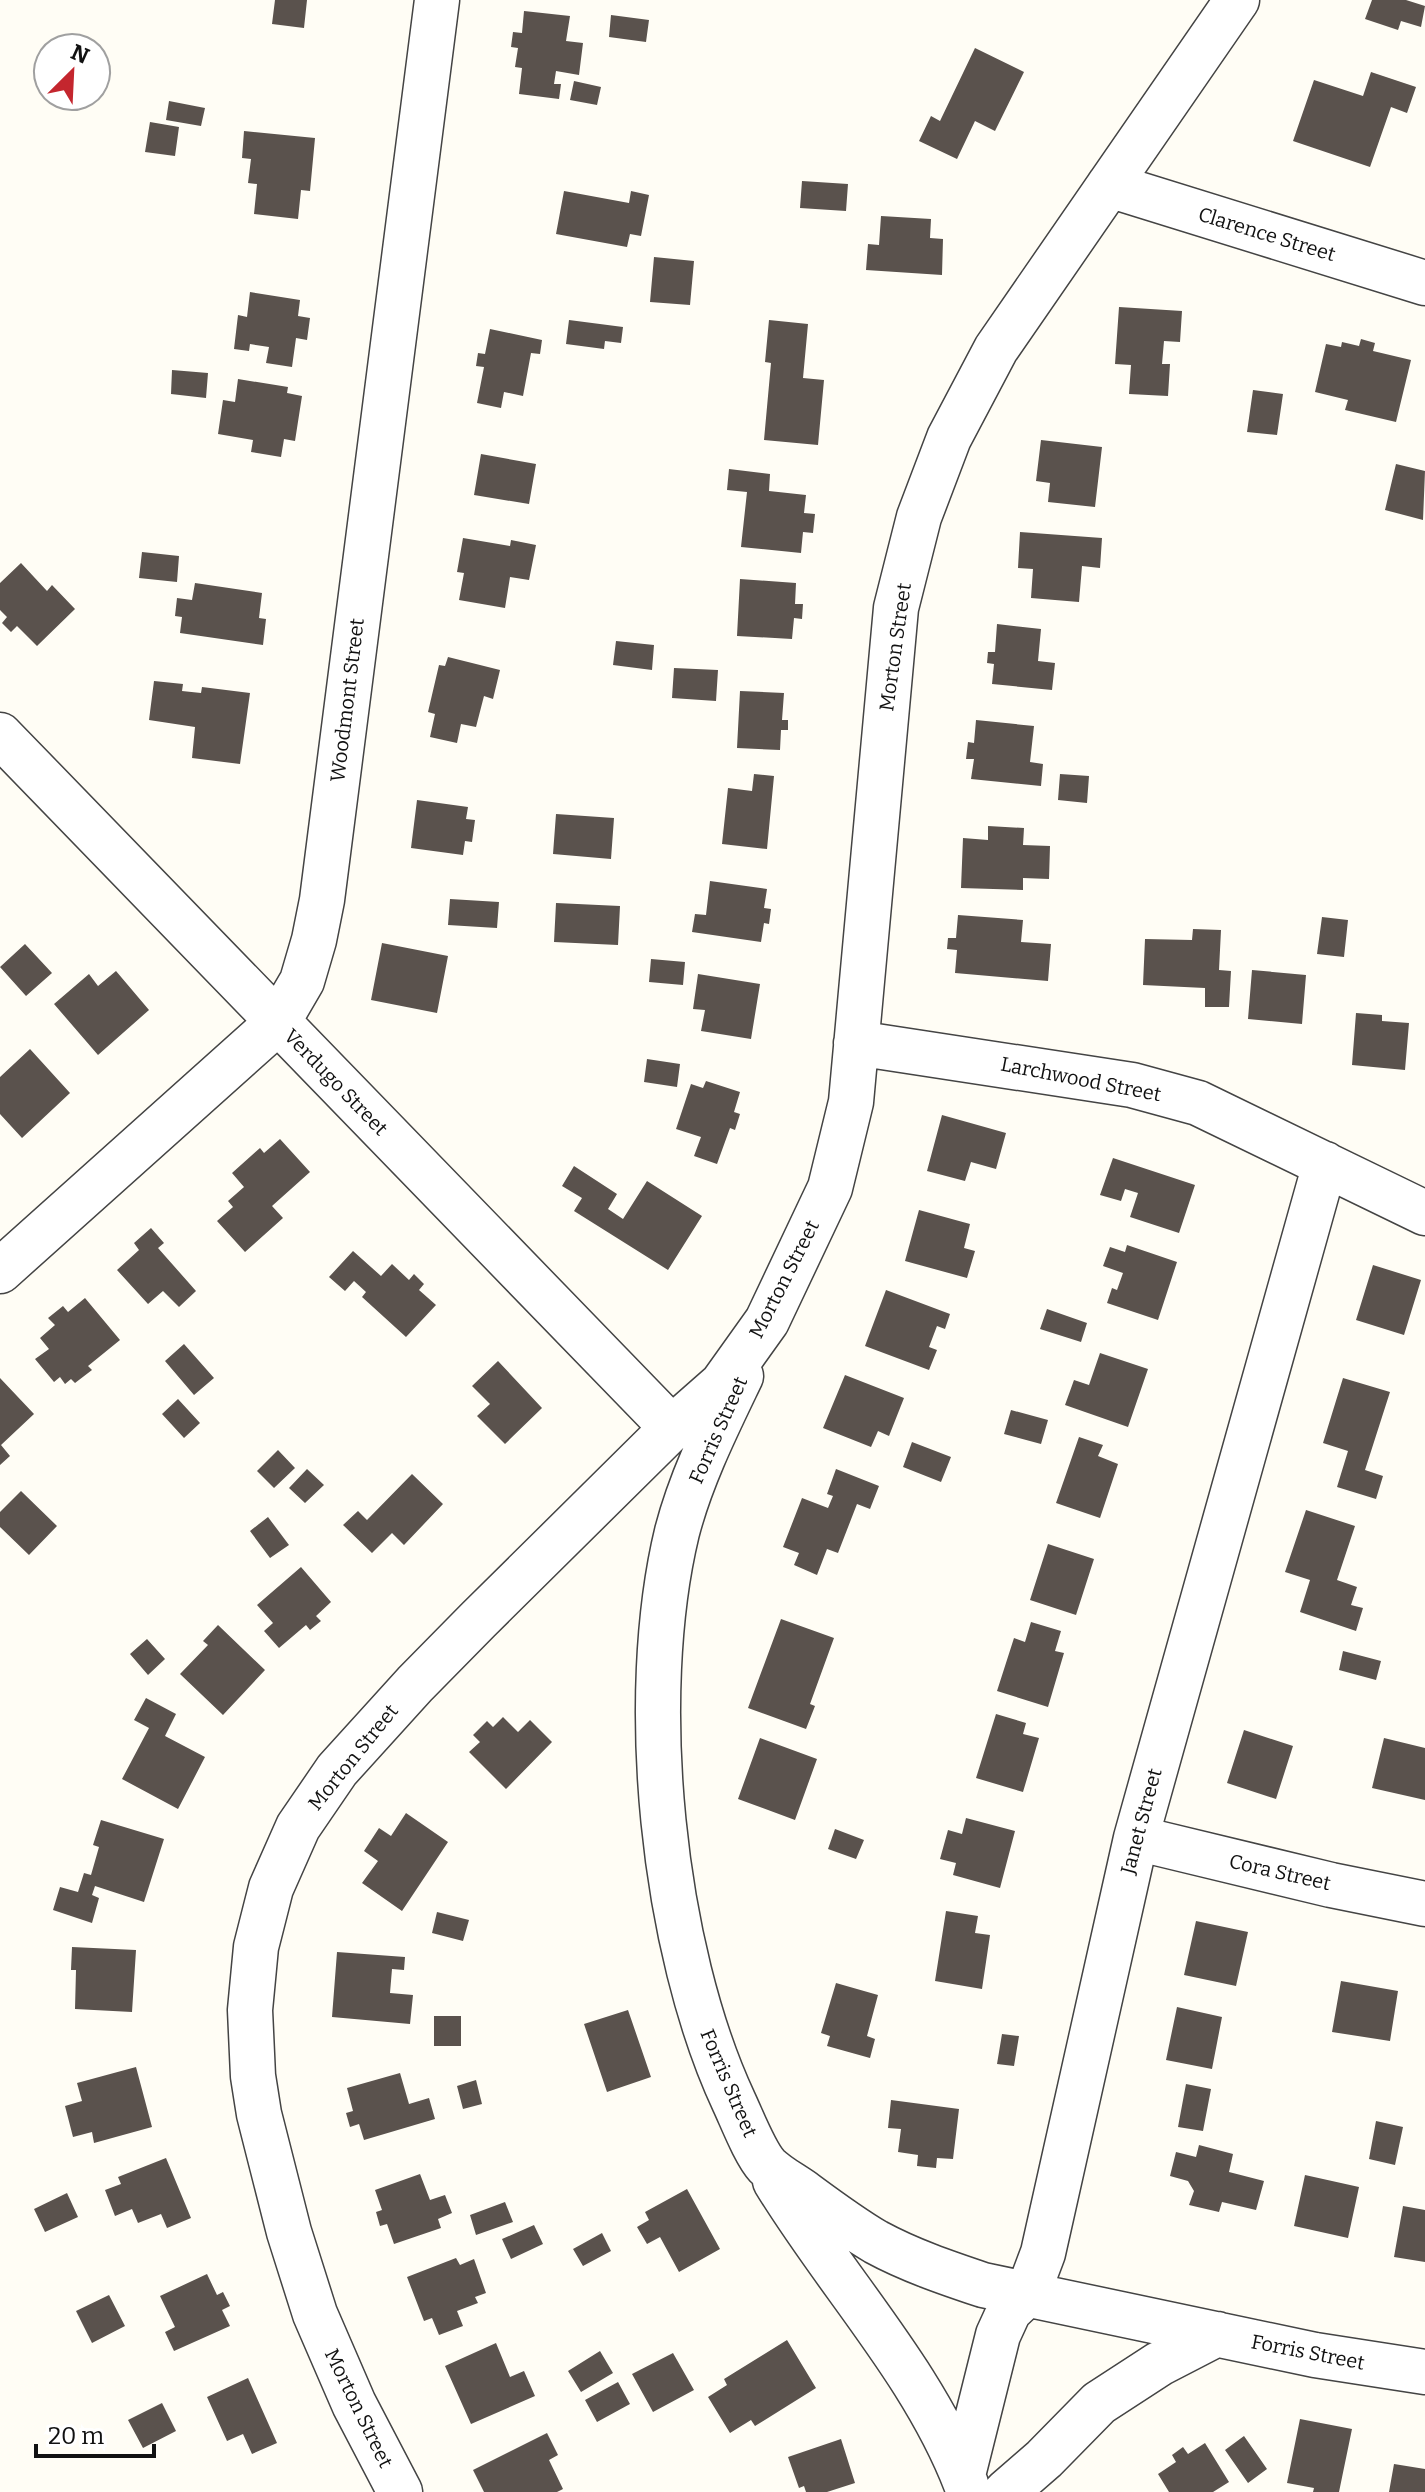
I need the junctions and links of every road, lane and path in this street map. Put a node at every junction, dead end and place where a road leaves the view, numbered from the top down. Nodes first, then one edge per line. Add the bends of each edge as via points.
1 (437, 0) edge
2 (1237, 0) edge
3 (1109, 185) junction
4 (1425, 283) edge
5 (0, 735) edge
6 (278, 1022) junction
7 (856, 1043) junction
8 (1325, 1164) junction
9 (1425, 1213) edge
10 (0, 1271) edge
11 (767, 1321) junction
12 (672, 1428) junction
13 (1136, 1838) junction
14 (1425, 1904) edge
15 (766, 2165) junction
16 (1028, 2293) junction
17 (1217, 2334) junction
18 (1425, 2372) edge
19 (966, 2484) edge
20 (400, 2492) edge
21 (1006, 2492) edge

1 - 6 street, Woodmont Street via 322,900 302,981
2 - 3 street, Morton Street
3 - 4 street, Clarence Street
3 - 7 street, Morton Street via 996,349 949,438 919,517 896,608
5 - 6 street, Verdugo Street
6 - 10 street, Woodmont Street
6 - 12 street, Verdugo Street
7 - 8 street, Larchwood Street via 1132,1085 1198,1103
7 - 11 street, Morton Street via 851,1102 830,1188
8 - 9 street, Larchwood Street
8 - 13 street, Janet Street
11 - 12 street, Morton Street via 722,1384
11 - 15 street, Forris Street via 701,1462 677,1534 660,1662 659,1726 668,1854 689,1972 724,2082
12 - 20 street, Morton Street via 467,1630 337,1770 293,1837 262,1917 252,1976 251,2043 268,2152 315,2314
13 - 14 street, Cora Street
13 - 16 street, Janet Street via 1043,2253
15 - 16 street, Forris Street via 880,2244 946,2273
15 - 19 street, Janet Street via 912,2381
16 - 17 street, Forris Street
16 - 19 street, Janet Street via 1009,2311 998,2335
17 - 18 street, Forris Street
17 - 21 street via 1099,2403

